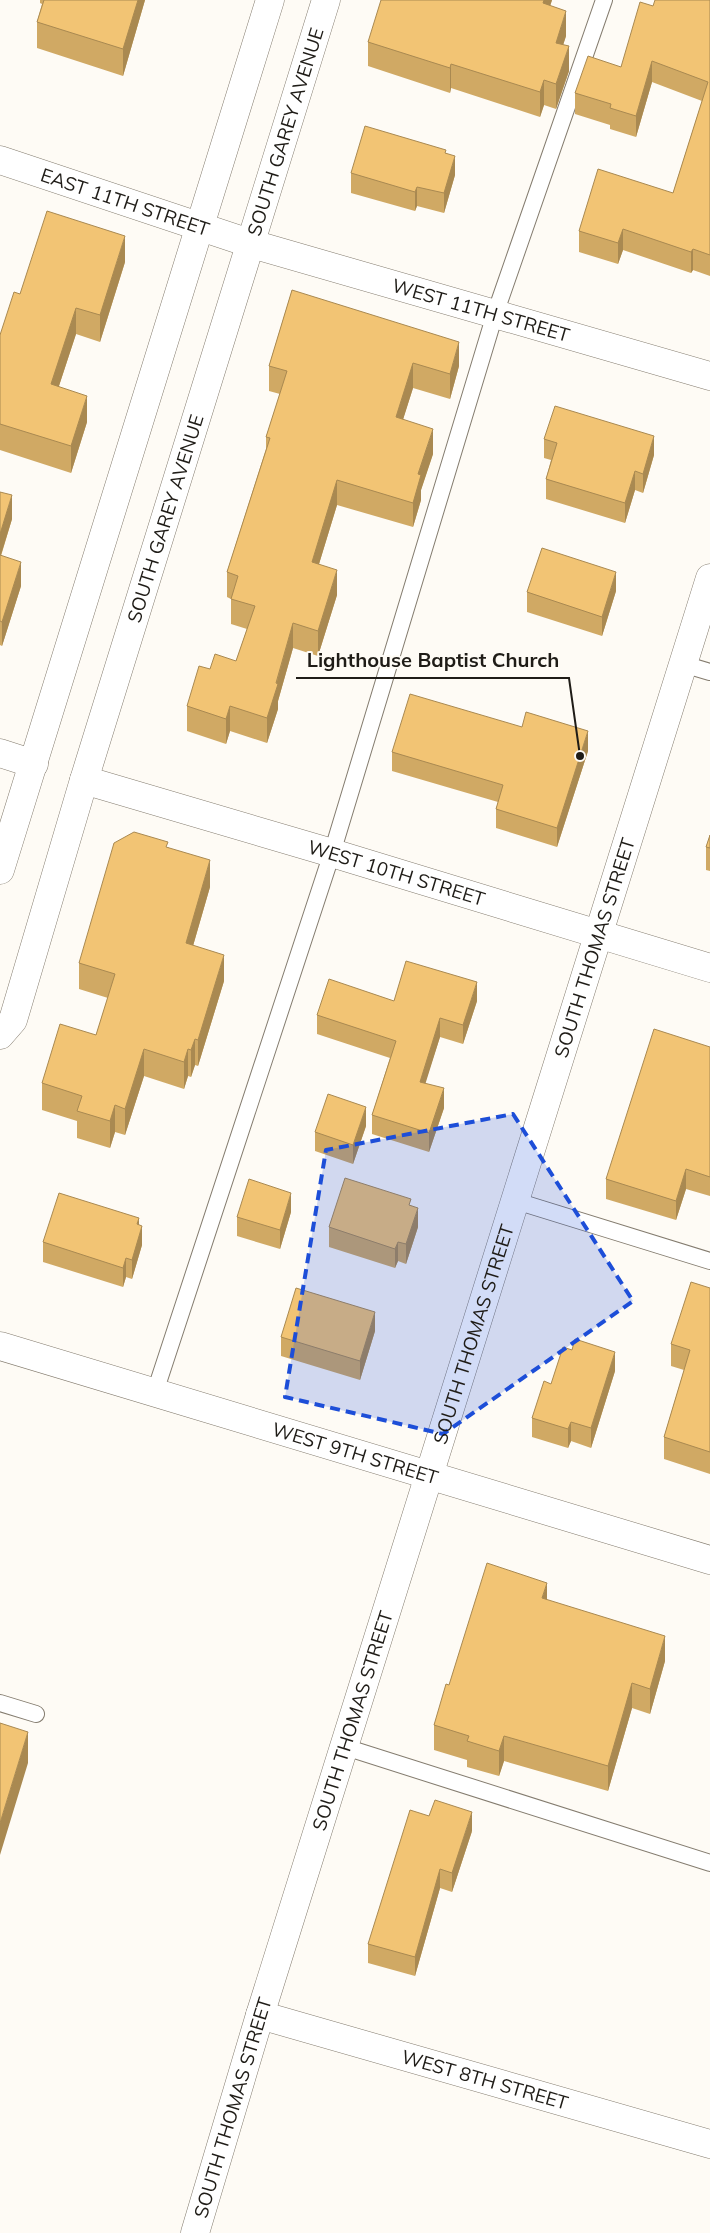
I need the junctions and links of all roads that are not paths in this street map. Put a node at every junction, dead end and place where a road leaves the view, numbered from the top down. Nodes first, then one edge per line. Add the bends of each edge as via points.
1 (270, 0) edge
2 (326, 0) edge
3 (604, 0) edge
4 (0, 160) edge
5 (200, 226) junction
6 (252, 244) junction
7 (494, 314) junction
8 (710, 376) edge
9 (710, 578) edge
10 (683, 664) junction
11 (710, 672) edge
12 (0, 753) edge
13 (34, 764) junction
14 (84, 780) junction
15 (332, 853) junction
16 (0, 870) edge
17 (600, 933) junction
18 (710, 968) edge
19 (0, 1035) edge
20 (516, 1201) junction
21 (710, 1261) edge
22 (0, 1346) edge
23 (155, 1392) junction
24 (430, 1476) junction
25 (710, 1560) edge
26 (0, 1703) edge
27 (36, 1714) dead end
28 (344, 1747) junction
29 (710, 1863) edge
30 (260, 2015) junction
31 (710, 2144) edge
32 (195, 2233) edge

1 - 5 street
2 - 6 street, SOUTH GAREY AVENUE
3 - 7 lane
4 - 5 street, EAST 11TH STREET
5 - 6 street, EAST 11TH STREET
5 - 13 street
6 - 7 street, WEST 11TH STREET
6 - 14 street, SOUTH GAREY AVENUE
7 - 8 street, WEST 11TH STREET
7 - 15 lane
9 - 10 street, SOUTH THOMAS STREET
10 - 11 lane
10 - 17 street, SOUTH THOMAS STREET
12 - 13 street
13 - 16 street
14 - 15 street, WEST 10TH STREET
14 - 19 street, SOUTH GAREY AVENUE via 13,1020
15 - 17 street, WEST 10TH STREET
15 - 23 lane
17 - 18 street, WEST 10TH STREET
17 - 20 street, SOUTH THOMAS STREET
20 - 21 lane
20 - 24 street, SOUTH THOMAS STREET
22 - 23 street, WEST 9TH STREET
23 - 24 street, WEST 9TH STREET
24 - 25 street, WEST 9TH STREET
24 - 28 street, SOUTH THOMAS STREET
26 - 27 lane
28 - 29 lane
28 - 30 street, SOUTH THOMAS STREET
30 - 31 street, WEST 8TH STREET
30 - 32 street, SOUTH THOMAS STREET

